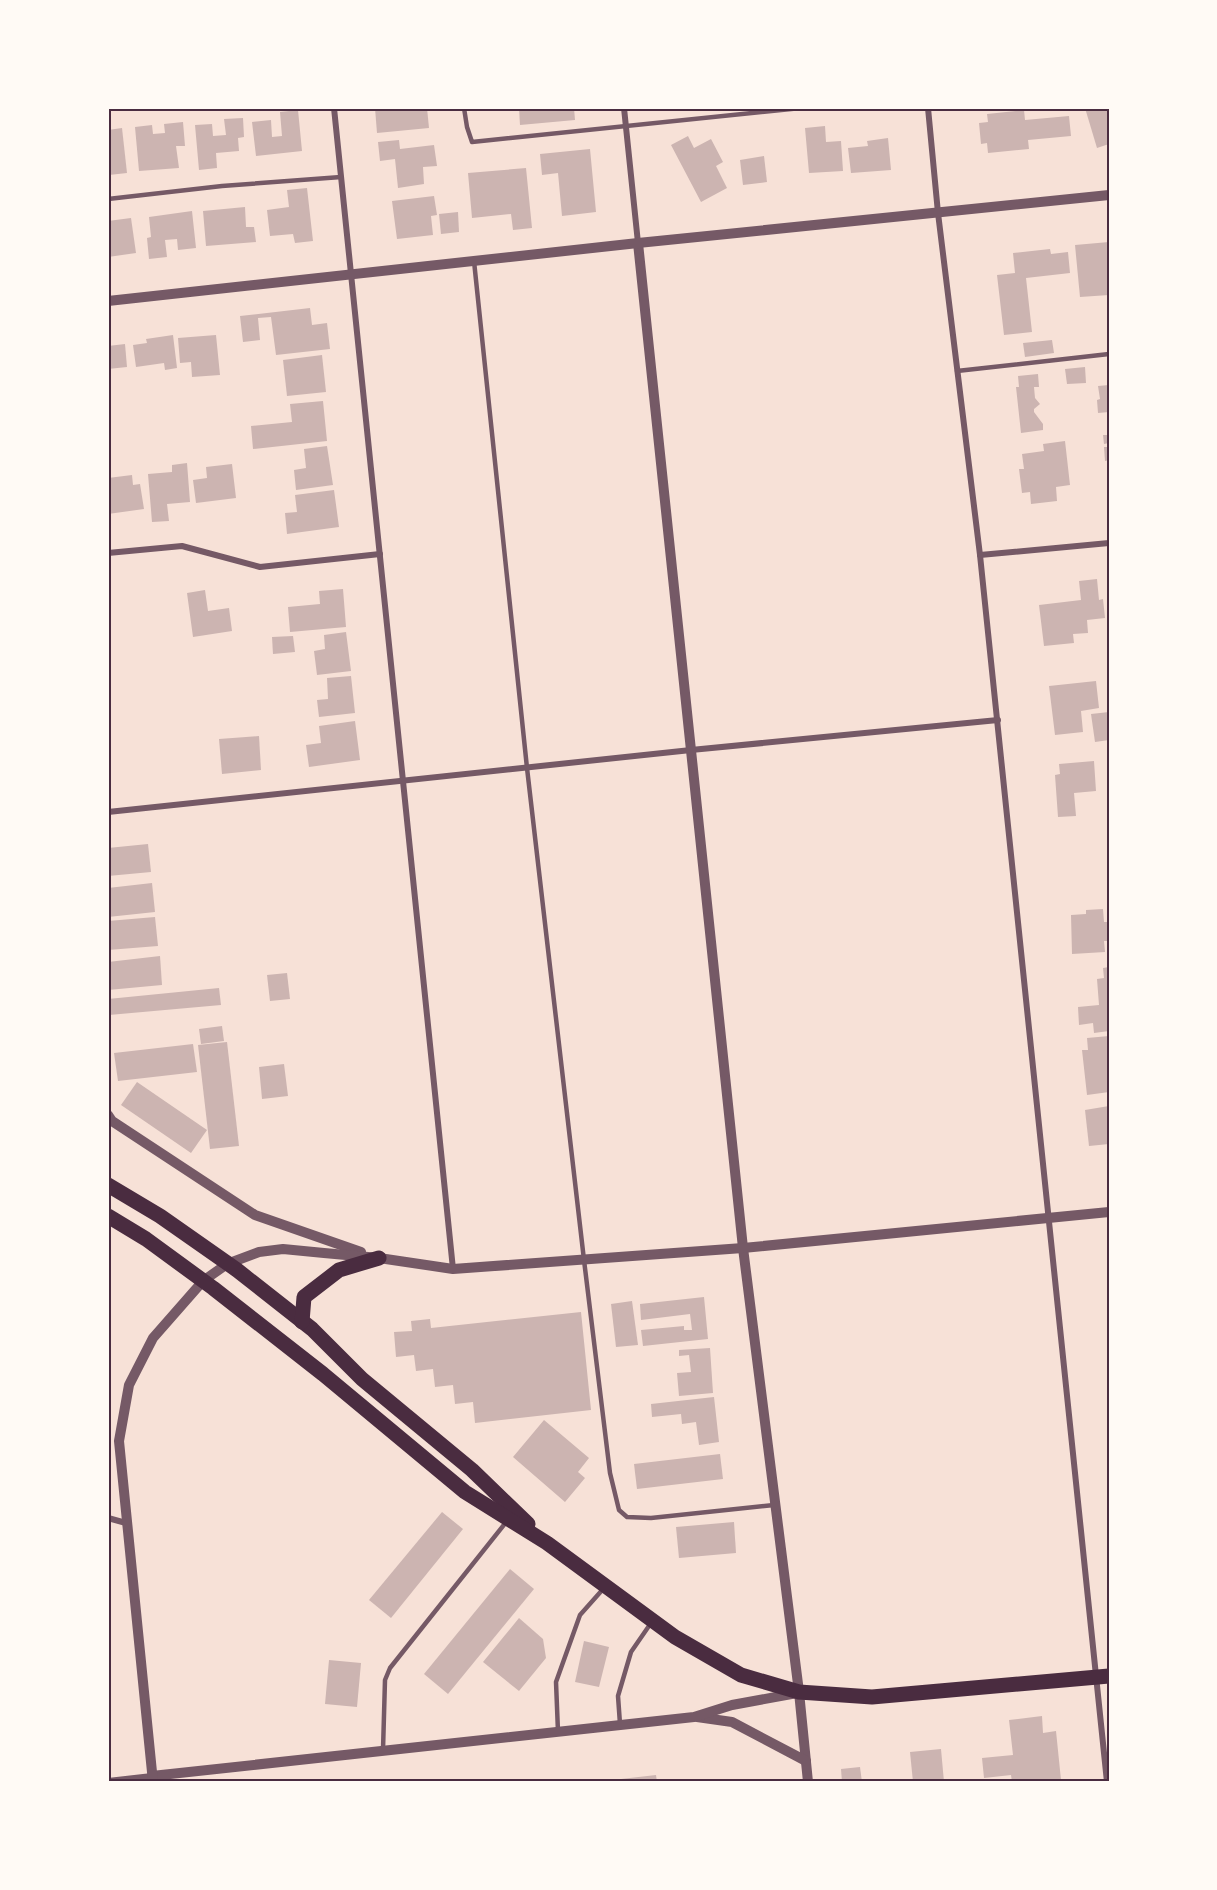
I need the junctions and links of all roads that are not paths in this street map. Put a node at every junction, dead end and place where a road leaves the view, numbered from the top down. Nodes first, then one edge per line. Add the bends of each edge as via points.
1 (334, 108) edge
2 (464, 108) edge
3 (624, 108) edge
4 (801, 108) edge
5 (928, 108) edge
6 (782, 110) edge
7 (626, 127) junction
8 (341, 177) junction
9 (1109, 195) edge
10 (108, 199) edge
11 (938, 213) junction
12 (639, 243) junction
13 (474, 261) junction
14 (351, 275) junction
15 (108, 301) edge
16 (1109, 354) edge
17 (957, 370) junction
18 (1109, 543) edge
19 (108, 553) edge
20 (380, 554) junction
21 (980, 555) junction
22 (998, 720) junction
23 (691, 750) junction
24 (527, 768) junction
25 (403, 781) junction
26 (108, 812) edge
27 (108, 1114) edge
28 (108, 1185) edge
29 (1109, 1212) edge
30 (108, 1216) edge
31 (1048, 1218) junction
32 (743, 1248) junction
33 (379, 1258) junction
34 (584, 1260) junction
35 (227, 1264) junction
36 (453, 1269) junction
37 (203, 1281) junction
38 (302, 1322) junction
39 (776, 1505) junction
40 (108, 1518) edge
41 (509, 1519) junction
42 (126, 1523) junction
43 (547, 1543) junction
44 (606, 1586) junction
45 (652, 1621) junction
46 (1103, 1677) edge
47 (799, 1692) junction
48 (694, 1717) junction
49 (620, 1725) junction
50 (558, 1732) junction
51 (383, 1751) junction
52 (806, 1761) junction
53 (152, 1779) edge
54 (108, 1781) edge
55 (808, 1782) edge
56 (1107, 1782) edge

1 - 8 street
2 - 7 lane via 472,142
3 - 7 street
4 - 6 lane
5 - 11 street
6 - 7 lane
7 - 12 street
8 - 10 lane
8 - 14 street
9 - 11 street
11 - 12 street
11 - 17 street
12 - 13 street
12 - 23 street
13 - 14 street
13 - 24 lane
14 - 15 street
14 - 20 street
16 - 17 lane
17 - 21 street
18 - 21 street
19 - 20 street via 182,546 260,567
20 - 25 street
21 - 22 street
22 - 23 street
22 - 31 street
23 - 24 street
23 - 32 street
24 - 25 street
24 - 34 lane
25 - 26 street
25 - 36 street
27 - 33 street via 112,1121 255,1215
28 - 35 highway
29 - 31 street
30 - 37 highway
31 - 32 street
31 - 46 street
32 - 34 street
32 - 39 street
33 - 35 street via 283,1249 259,1252
33 - 36 street
33 - 38 highway via 339,1270 304,1297
34 - 36 street
34 - 39 lane via 610,1473 619,1510 627,1517 651,1518
35 - 37 street
35 - 38 highway
37 - 41 highway via 465,1492
37 - 42 street via 153,1338 129,1385 119,1441
38 - 43 highway via 362,1379 472,1470
39 - 47 street
40 - 42 street
41 - 43 highway
41 - 51 lane via 390,1668 385,1680
42 - 53 street
43 - 44 highway
44 - 45 highway
44 - 50 lane via 580,1615 556,1682
45 - 47 highway via 741,1675
45 - 49 lane via 631,1652 618,1696
46 - 47 highway via 872,1697
46 - 56 street
47 - 48 street
47 - 52 street
48 - 49 street
48 - 52 street via 732,1722
49 - 50 street
50 - 51 street
51 - 53 street
52 - 55 street
53 - 54 street

